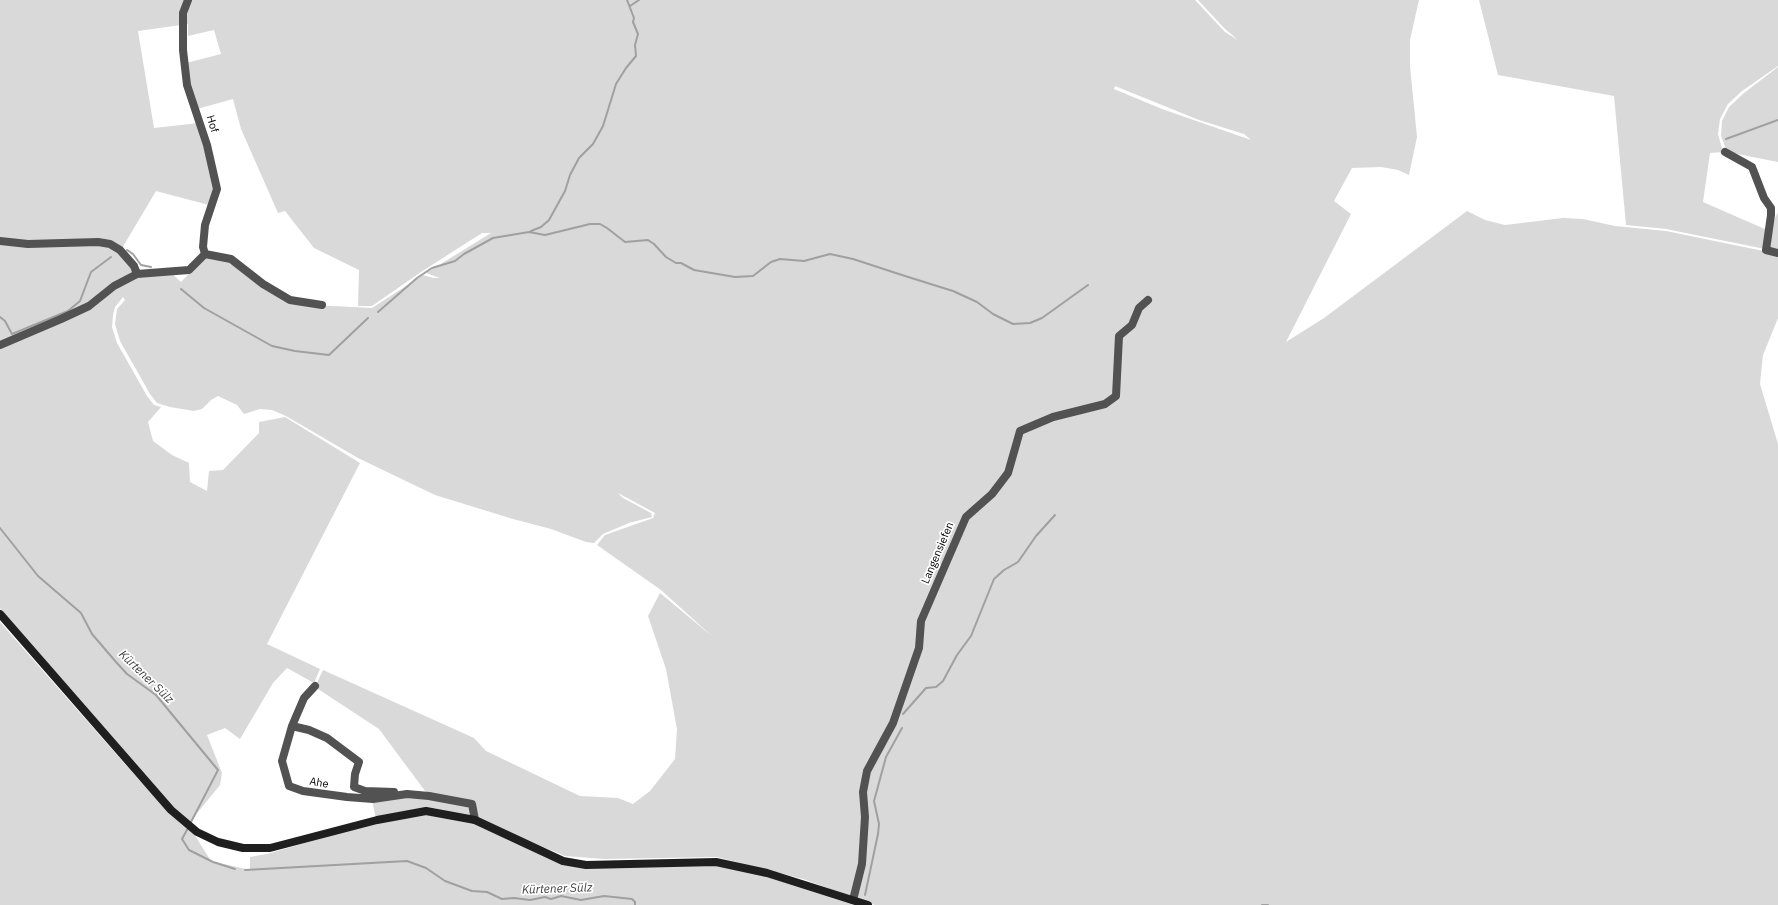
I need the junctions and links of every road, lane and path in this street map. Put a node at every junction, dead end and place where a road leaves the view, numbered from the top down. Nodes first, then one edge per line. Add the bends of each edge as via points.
1 (188, 0) edge
2 (1725, 152) dead end
3 (0, 241) edge
4 (1778, 253) edge
5 (205, 254) junction
6 (137, 274) junction
7 (1148, 300) dead end
8 (322, 305) dead end
9 (0, 345) edge
10 (0, 614) edge
11 (315, 686) dead end
12 (292, 726) junction
13 (407, 794) junction
14 (476, 820) junction
15 (853, 900) junction
16 (868, 905) edge

1 - 5 street, Hof via 183,13 183,50 187,85 207,145 217,189 205,225
2 - 4 street via 1752,167 1764,198 1771,208 1766,250
3 - 6 street via 28,244 110,244 120,250 134,266
5 - 6 street via 189,270
5 - 8 street via 231,259 263,284 290,300
6 - 9 street via 114,286 89,306
7 - 15 street, Langensiefen via 1139,308 1132,325 1119,336 1116,396 1105,404 1053,417 1020,431 1008,473 992,494 966,517 921,621 918,648 893,723 866,772 863,792 865,817 862,864
10 - 14 main road via 183,822 197,832 229,846 257,849 281,845 377,820 426,812
11 - 12 street, Ahe via 304,698
12 - 13 street, Ahe via 327,738 359,762 354,787 365,791
12 - 13 street, Ahe via 282,761 289,786 303,792 326,796 373,799
13 - 14 street, Ahe via 472,804
14 - 15 main road via 563,861 586,865 716,862 767,873
15 - 16 main road

